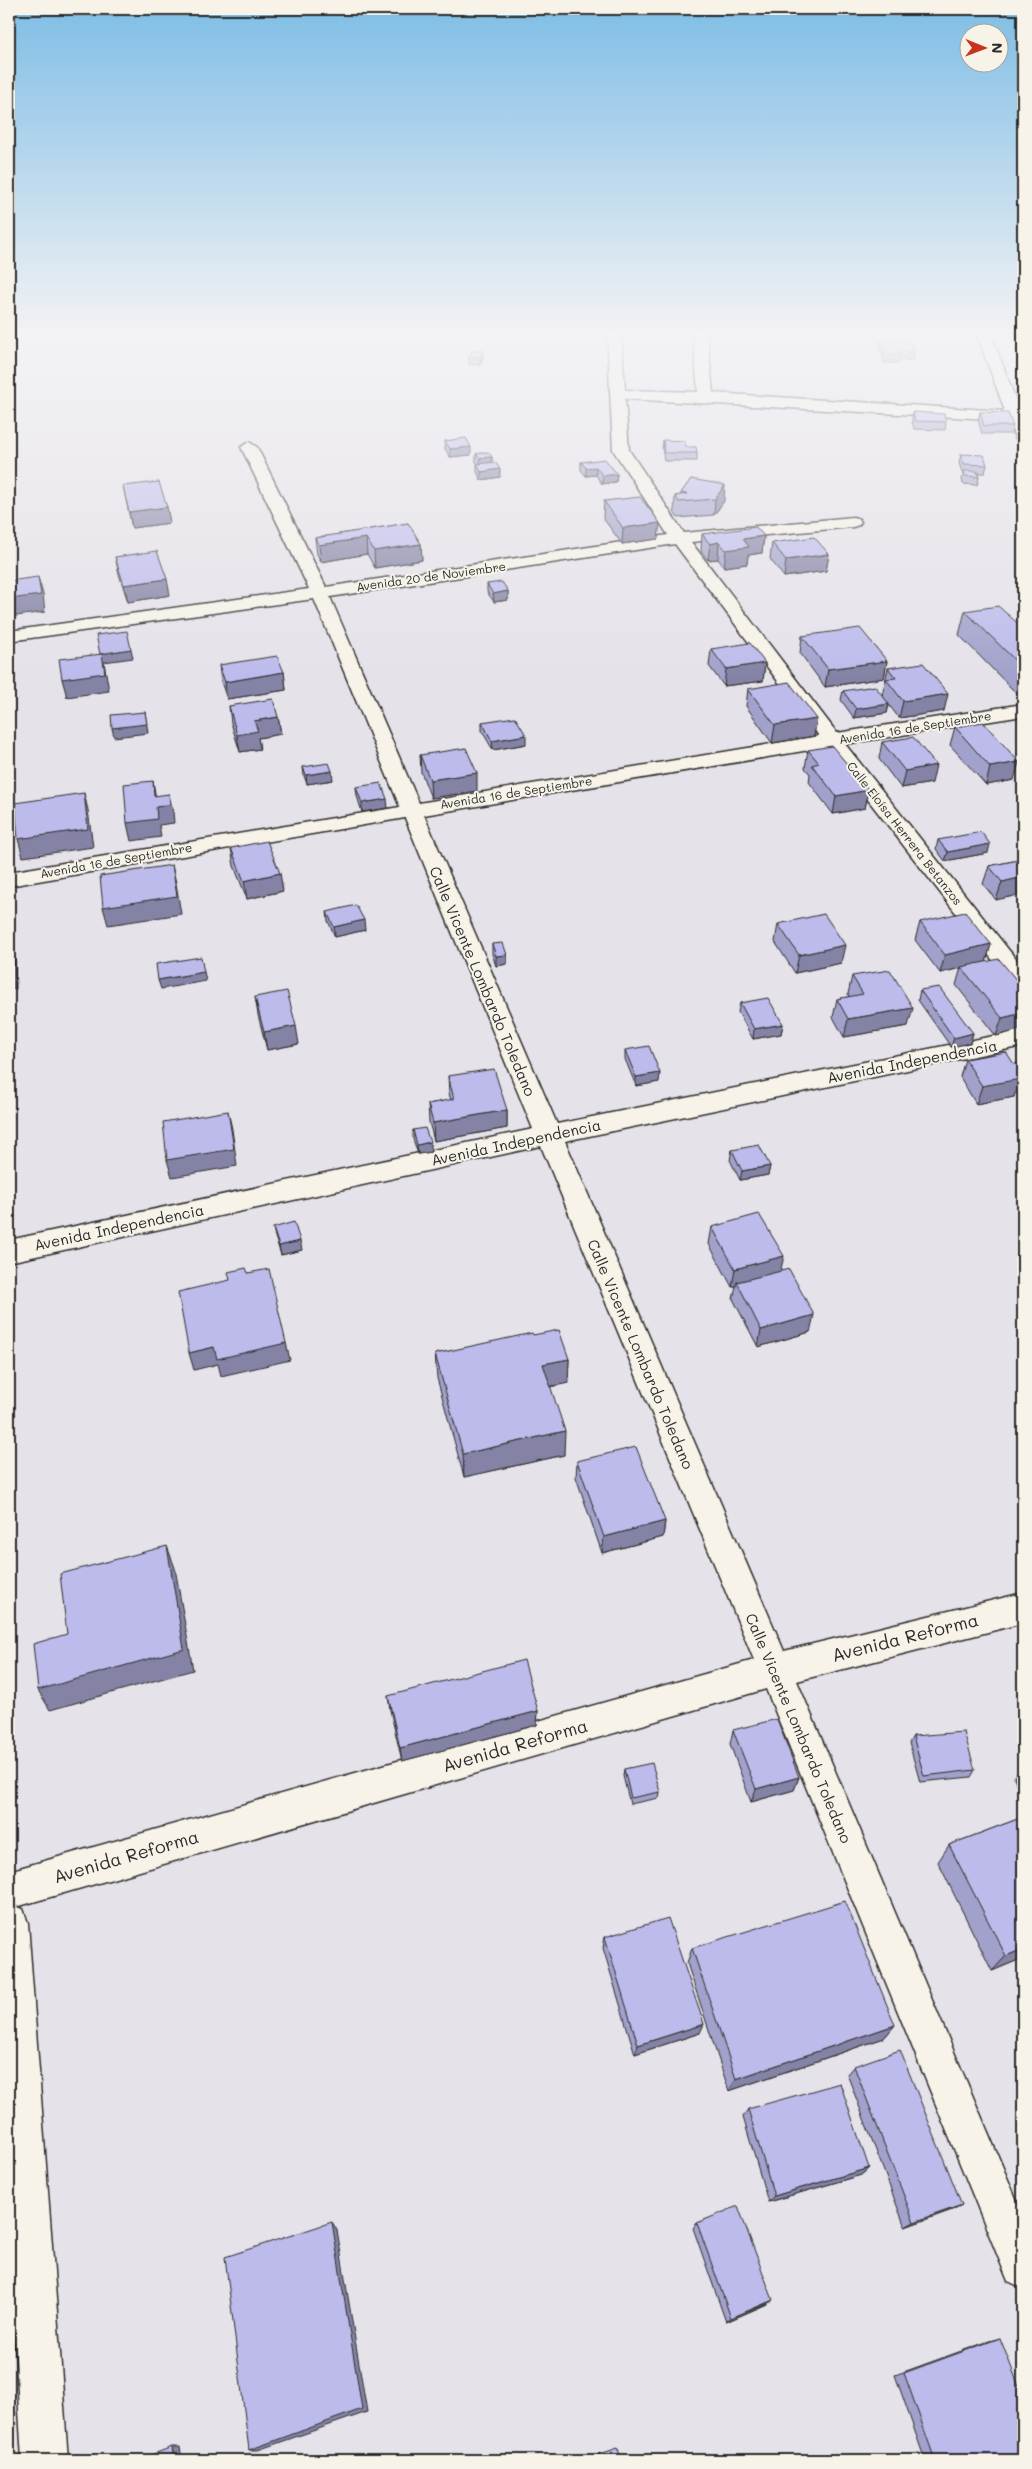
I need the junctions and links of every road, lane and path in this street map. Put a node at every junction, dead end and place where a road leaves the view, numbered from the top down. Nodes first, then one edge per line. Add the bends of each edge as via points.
1 (621, 446) edge
2 (249, 447) dead end
3 (854, 522) dead end
4 (679, 538) junction
5 (320, 593) junction
6 (9, 636) edge
7 (1023, 710) edge
8 (832, 740) junction
9 (410, 810) junction
10 (9, 879) edge
11 (1023, 984) edge
12 (1023, 1038) edge
13 (549, 1135) junction
14 (9, 1251) edge
15 (1023, 1608) edge
16 (775, 1670) junction
17 (9, 1890) edge
18 (9, 1923) edge
19 (1023, 2266) edge
20 (45, 2460) edge

1 - 4 street, Calle Eloísa Herrera Betanzos
2 - 5 street, Calle Vicente Lombardo Toledano
3 - 4 street, Avenida 20 de Noviembre
4 - 5 street, Avenida 20 de Noviembre
4 - 8 street, Calle Eloísa Herrera Betanzos
5 - 6 street, Avenida 20 de Noviembre
5 - 9 street, Calle Vicente Lombardo Toledano
7 - 8 street, Avenida 16 de Septiembre
8 - 9 street, Avenida 16 de Septiembre
8 - 11 street, Calle Eloísa Herrera Betanzos
9 - 10 street, Avenida 16 de Septiembre
9 - 13 street, Calle Vicente Lombardo Toledano
12 - 13 street, Avenida Independencia
13 - 14 street, Avenida Independencia
13 - 16 street, Calle Vicente Lombardo Toledano
15 - 16 street, Avenida Reforma
16 - 17 street, Avenida Reforma
16 - 19 street, Calle Vicente Lombardo Toledano
18 - 20 street

